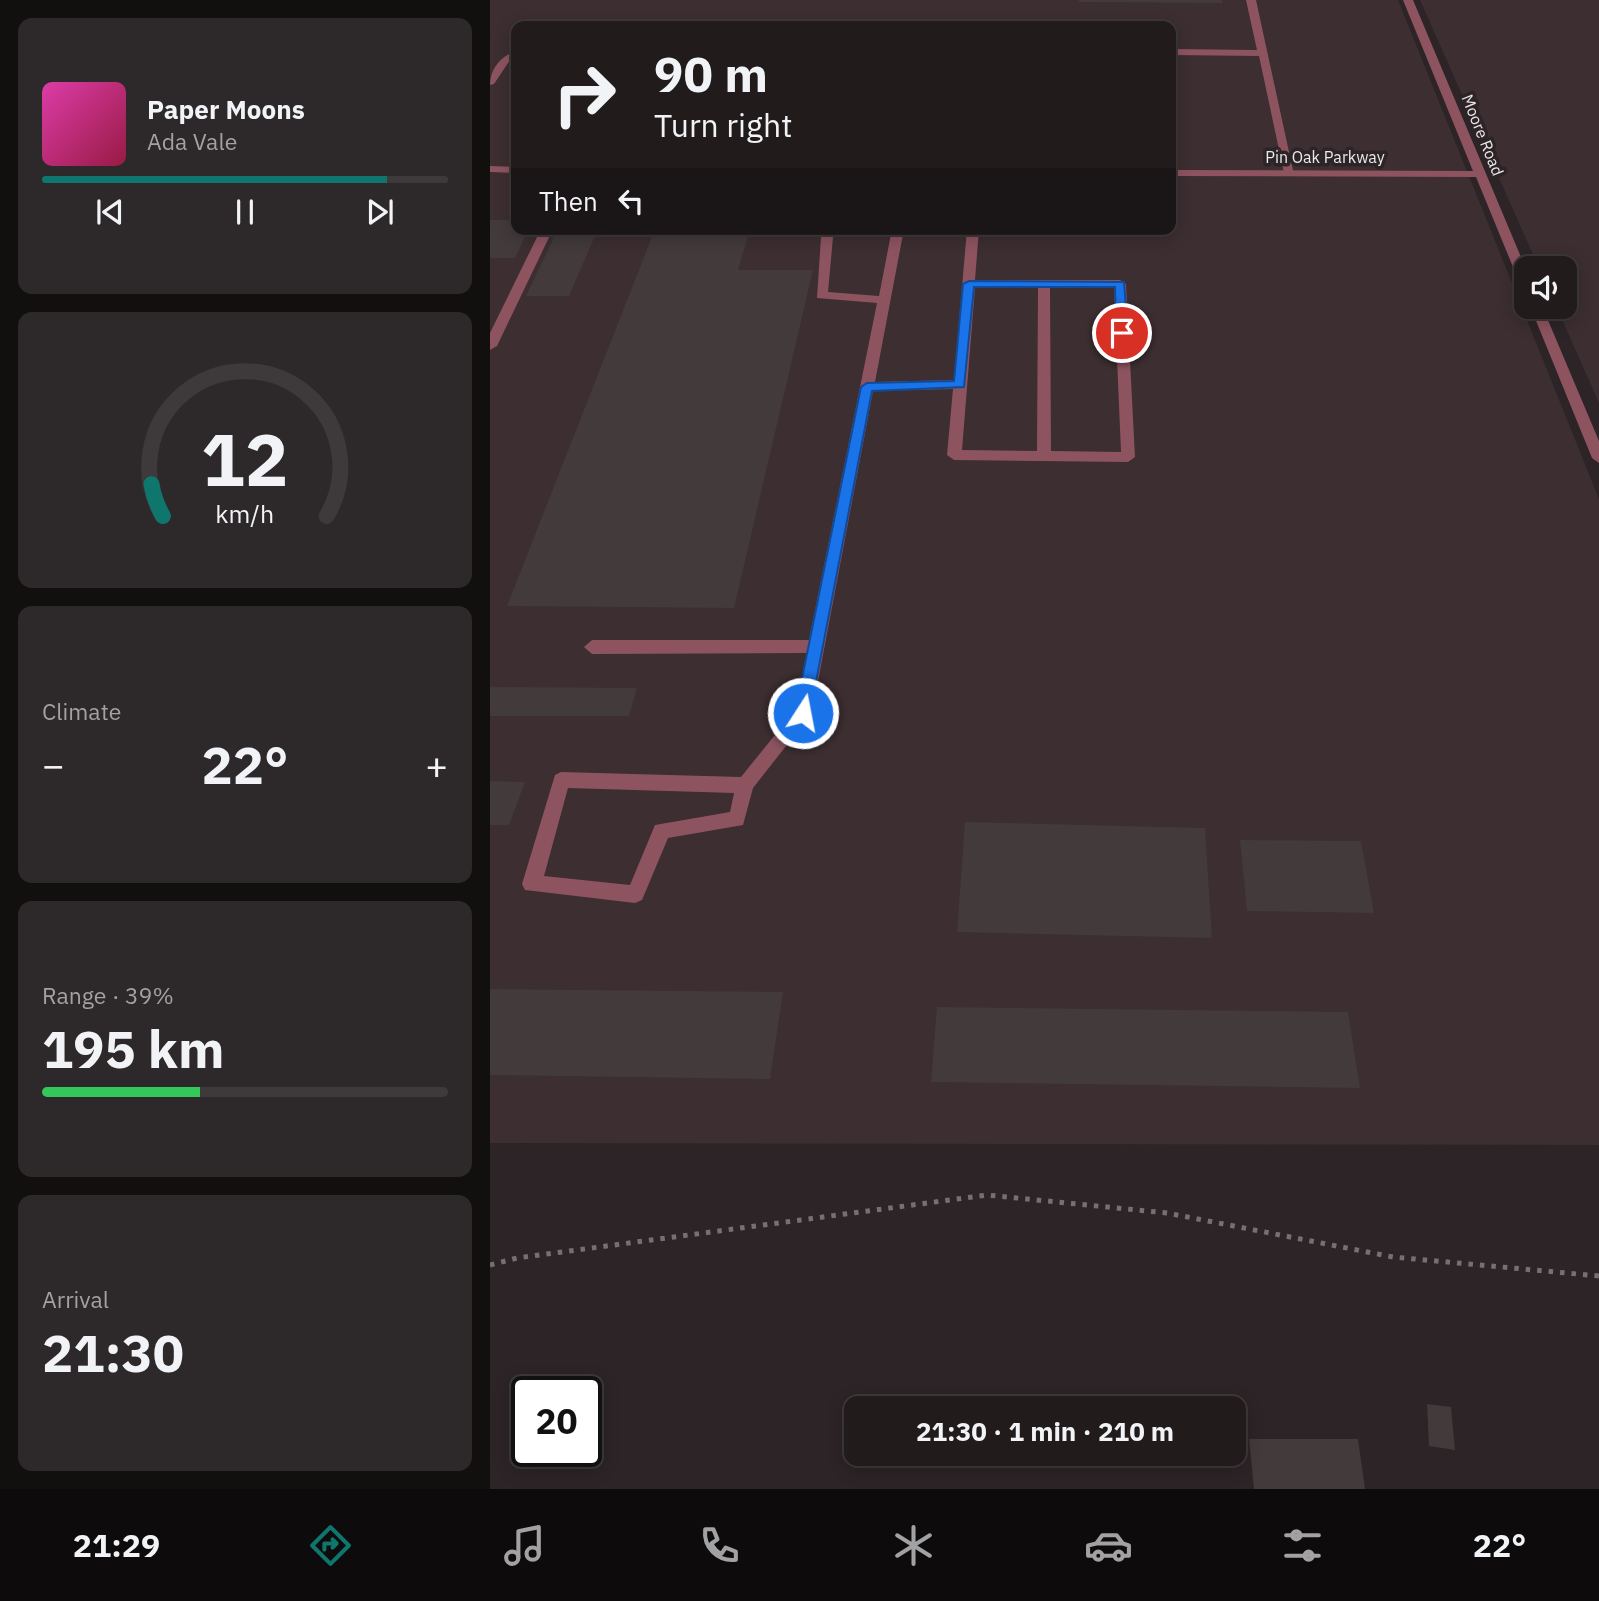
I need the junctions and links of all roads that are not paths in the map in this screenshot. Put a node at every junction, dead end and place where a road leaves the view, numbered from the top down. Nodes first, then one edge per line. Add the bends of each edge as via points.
1 (1251, 0) edge
2 (1408, 0) edge
3 (1176, 52) edge
4 (1261, 53) junction
5 (511, 56) edge
6 (490, 82) edge
7 (490, 169) edge
8 (511, 170) edge
9 (1176, 173) edge
10 (1290, 173) junction
11 (1480, 174) junction
12 (544, 235) edge
13 (897, 235) edge
14 (973, 235) edge
15 (827, 237) dead end
16 (1514, 256) edge
17 (969, 284) junction
18 (1044, 284) junction
19 (883, 300) junction
20 (1540, 319) edge
21 (490, 346) edge
22 (960, 384) junction
23 (867, 387) junction
24 (1044, 456) junction
25 (1599, 458) edge
26 (816, 646) junction
27 (592, 648) dead end
28 (745, 785) junction

1 - 4 street
2 - 11 street, Moore Road
3 - 4 street
4 - 10 street
5 - 6 street
7 - 8 street
9 - 10 street, Pin Oak Parkway
10 - 11 street, Pin Oak Parkway
11 - 16 street, Moore Road
12 - 21 street
13 - 19 street
14 - 17 street
15 - 19 street via 821,295
17 - 18 street
17 - 22 street
18 - 24 street
18 - 24 street via 1120,284 1128,457
19 - 23 street
20 - 25 street
22 - 23 street
22 - 24 street via 954,455
23 - 26 street
26 - 27 street
26 - 28 street via 803,713
28 - 28 street via 561,780 532,884 635,894 662,831 737,819

